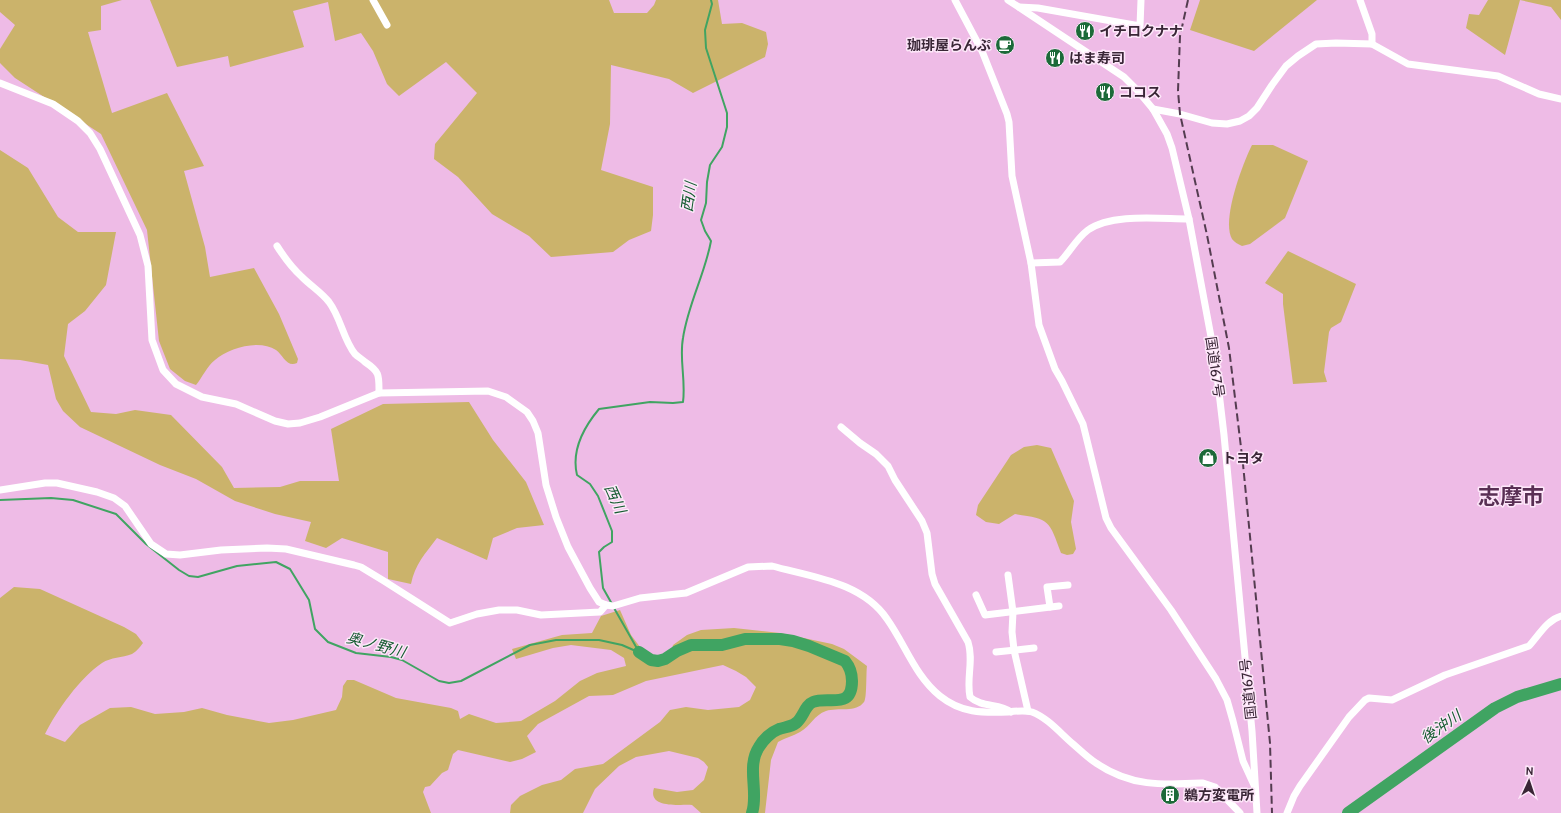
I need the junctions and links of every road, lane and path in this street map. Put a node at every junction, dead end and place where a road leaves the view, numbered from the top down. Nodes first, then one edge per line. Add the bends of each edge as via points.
1 (373, 0) edge
2 (955, 0) edge
3 (1008, 0) edge
4 (1141, 0) edge
5 (1360, 0) edge
6 (1019, 7) junction
7 (387, 25) dead end
8 (1372, 44) junction
9 (0, 82) edge
10 (1561, 99) edge
11 (1153, 109) junction
12 (1189, 219) junction
13 (277, 246) dead end
14 (1031, 263) junction
15 (379, 392) junction
16 (841, 427) dead end
17 (0, 490) edge
18 (1008, 575) dead end
19 (1068, 584) dead end
20 (976, 595) dead end
21 (606, 605) junction
22 (1059, 606) dead end
23 (1050, 607) junction
24 (1012, 612) junction
25 (1561, 616) edge
26 (1034, 648) dead end
27 (1014, 650) junction
28 (996, 652) dead end
29 (1028, 711) junction
30 (1012, 712) junction
31 (1256, 789) junction
32 (1240, 813) edge
33 (1257, 813) edge
34 (1287, 813) edge

1 - 7 street
2 - 14 street via 982,51 1007,114 1012,176
3 - 6 street, 国道167号
4 - 6 street via 1140,26
5 - 8 street via 1372,34
6 - 11 street, 国道167号 via 1124,77
8 - 10 street via 1408,64 1498,76 1539,94
8 - 11 street via 1312,46 1286,66 1256,108 1240,121 1227,124 1212,123
9 - 15 street via 53,104 78,121 90,133 100,149 140,235 148,266 152,340 163,370 176,384 202,396 236,404 288,424 320,417
11 - 12 street, 国道167号 via 1172,148
12 - 14 street via 1122,219 1102,222 1076,240 1060,262
12 - 31 street, 国道167号 via 1215,358 1221,407
13 - 15 street via 289,264 330,303 356,356 375,368 379,377
14 - 31 street via 1039,325 1055,370 1083,424 1106,518 1216,679 1233,721 1243,761
15 - 21 street via 488,391 506,397 527,412 538,433 546,485 568,547 599,602
16 - 30 street via 888,466 922,521 927,533 935,584 971,651 970,697 978,703 1005,707
17 - 21 street via 45,483 97,492 121,502 151,544 166,554 286,549 354,565 450,623 499,610 517,610 541,615 600,612
18 - 24 street
19 - 23 street via 1046,586
20 - 24 street via 986,615
21 - 30 street via 686,593 748,567 772,566 839,584 867,598 887,619 928,686 947,701 962,708 984,713
22 - 23 street
23 - 24 street
24 - 27 street
25 - 34 street via 1551,620 1529,646 1451,672 1392,700 1365,700 1349,717 1300,786
26 - 27 street
27 - 28 street
27 - 29 street
29 - 30 street
29 - 32 street via 1044,719 1094,762 1110,772 1157,785 1210,784
31 - 33 street, 国道167号

